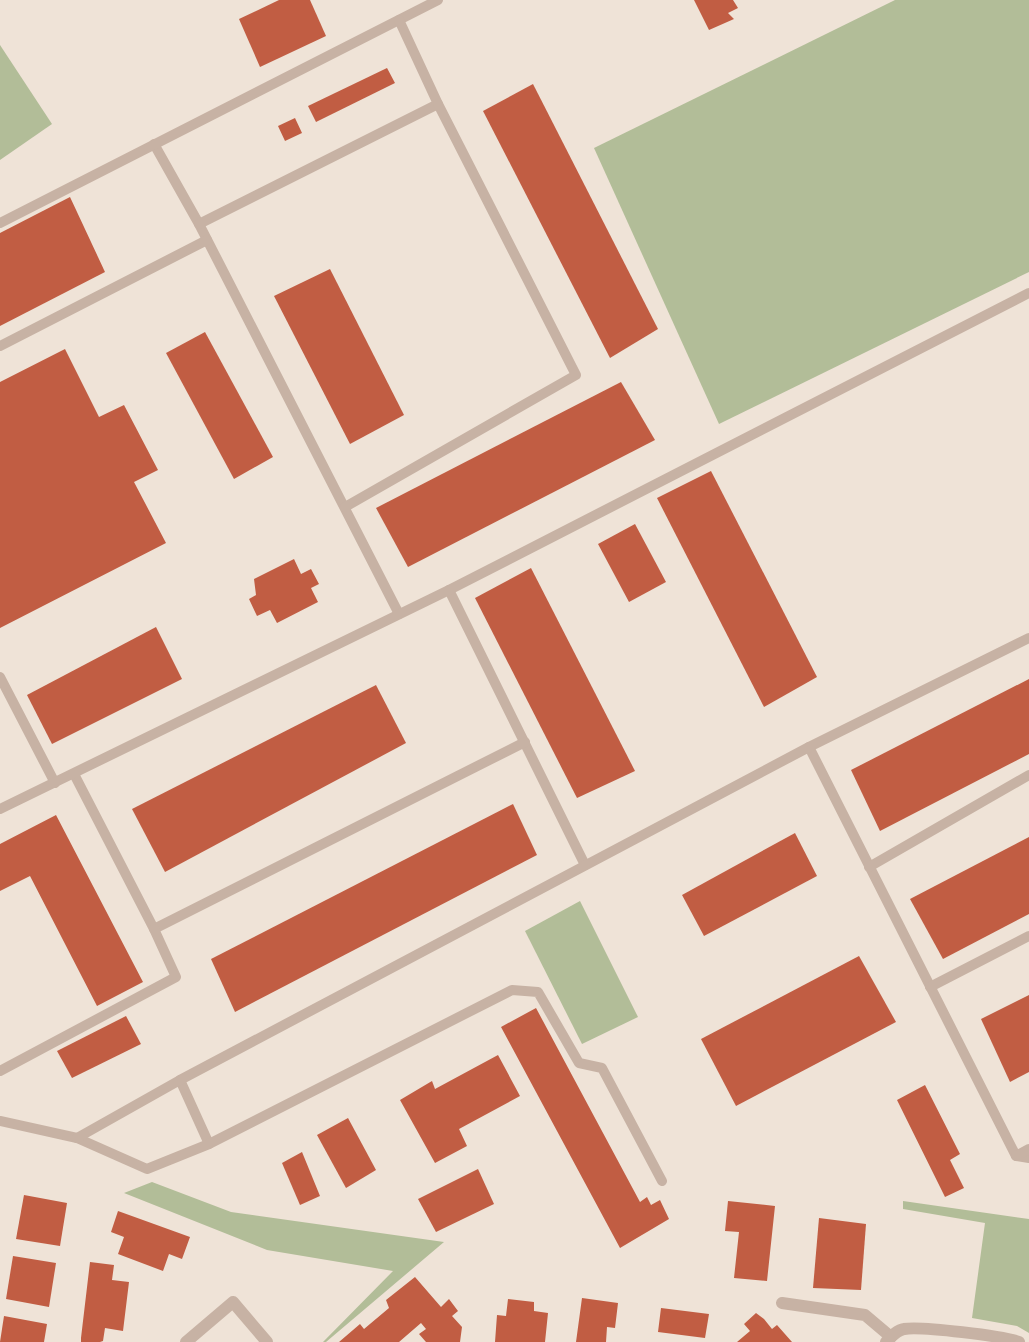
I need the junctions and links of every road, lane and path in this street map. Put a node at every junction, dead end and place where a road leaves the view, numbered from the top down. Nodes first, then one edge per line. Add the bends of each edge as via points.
1 (438, 0) edge
2 (399, 20) junction
3 (438, 104) junction
4 (154, 144) junction
5 (0, 224) edge
6 (199, 224) junction
7 (207, 240) junction
8 (1029, 293) edge
9 (0, 346) edge
10 (345, 507) junction
11 (449, 590) junction
12 (399, 614) junction
13 (1029, 638) edge
14 (2, 684) edge
15 (525, 742) junction
16 (809, 747) junction
17 (74, 774) junction
18 (1029, 775) edge
19 (55, 783) junction
20 (0, 809) edge
21 (585, 865) junction
22 (869, 867) junction
23 (154, 929) junction
24 (1029, 936) edge
25 (930, 987) junction
26 (0, 1071) edge
27 (180, 1080) junction
28 (0, 1121) edge
29 (77, 1138) junction
30 (209, 1144) junction
31 (1029, 1149) edge
32 (1016, 1156) junction
33 (1029, 1158) edge
34 (662, 1180) dead end
35 (782, 1303) dead end
36 (888, 1340) edge
37 (186, 1342) edge
38 (267, 1342) edge
39 (1019, 1342) edge

1 - 2 lane
2 - 3 lane
2 - 4 lane
3 - 6 lane
3 - 10 lane via 576,375
4 - 5 lane
4 - 6 lane
6 - 7 lane
7 - 9 lane
7 - 10 lane
8 - 11 lane
10 - 12 lane
11 - 12 lane
11 - 15 lane
12 - 17 lane
13 - 16 lane
14 - 19 lane
15 - 21 lane
15 - 23 lane
16 - 21 lane
16 - 22 lane
17 - 19 lane
17 - 23 lane
18 - 22 lane
19 - 20 lane
21 - 27 lane
22 - 25 lane
23 - 26 lane via 176,977
24 - 25 lane
25 - 32 lane
27 - 29 lane
27 - 30 lane
28 - 29 lane
29 - 30 lane via 147,1169
30 - 34 lane via 512,990 538,992 579,1063 602,1068
31 - 32 lane
32 - 33 lane
35 - 36 street via 865,1315
36 - 39 street via 905,1328 971,1333
37 - 38 street via 234,1302

